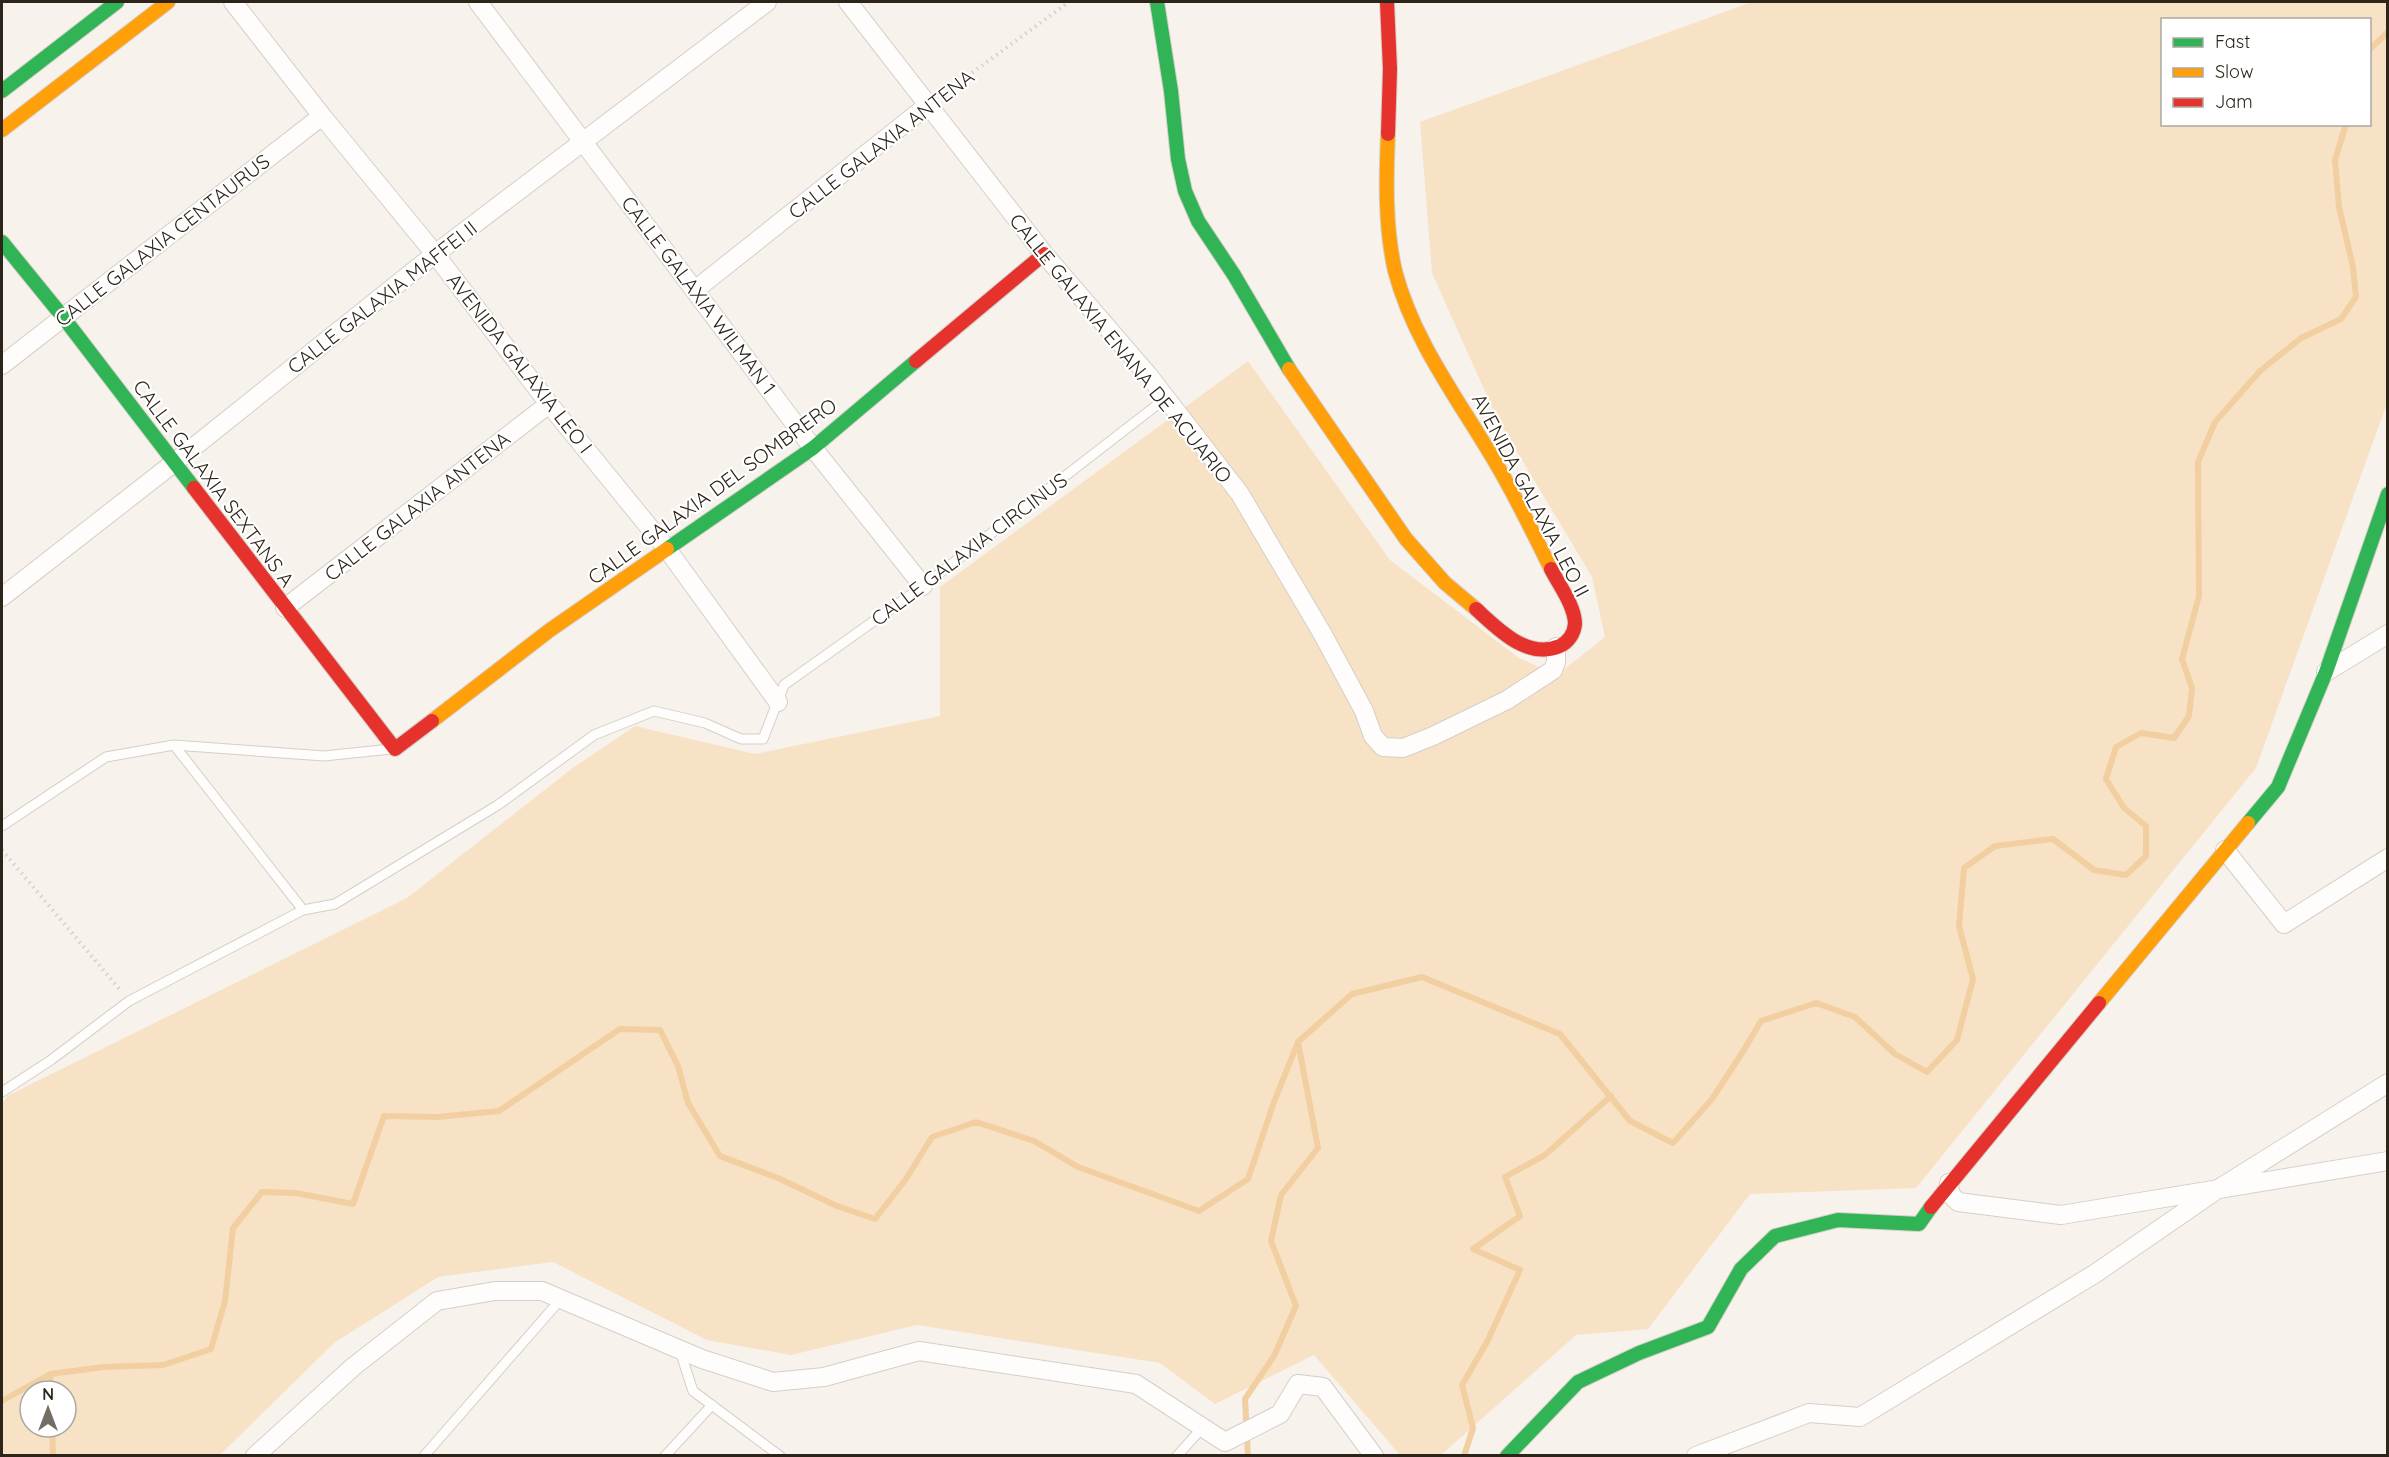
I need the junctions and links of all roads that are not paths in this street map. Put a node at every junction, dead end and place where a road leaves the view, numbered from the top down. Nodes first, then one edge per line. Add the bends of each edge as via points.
1 (117, 2) edge
2 (168, 2) edge
3 (233, 2) edge
4 (479, 2) edge
5 (767, 2) edge
6 (848, 2) edge
7 (1158, 2) edge
8 (1387, 2) edge
9 (2, 91) edge
10 (928, 105) junction
11 (322, 116) junction
12 (2, 130) edge
13 (583, 140) junction
14 (2, 242) edge
15 (435, 254) junction
16 (1044, 254) junction
17 (695, 290) junction
18 (63, 316) junction
19 (2, 365) edge
20 (1166, 398) junction
21 (549, 404) junction
22 (813, 448) junction
23 (175, 462) junction
24 (2388, 494) edge
25 (667, 549) junction
26 (923, 586) junction
27 (2, 597) edge
28 (285, 608) junction
29 (2388, 634) edge
30 (1556, 647) junction
31 (2326, 672) junction
32 (778, 702) junction
33 (174, 745) junction
34 (395, 749) junction
35 (2, 826) edge
36 (2225, 850) junction
37 (2388, 858) edge
38 (303, 910) junction
39 (2388, 1083) edge
40 (2, 1092) edge
41 (2388, 1161) edge
42 (1948, 1183) junction
43 (2215, 1191) junction
44 (561, 1299) junction
45 (679, 1349) junction
46 (712, 1405) junction
47 (1203, 1427) junction
48 (255, 1455) edge
49 (424, 1455) edge
50 (665, 1455) edge
51 (780, 1455) edge
52 (1177, 1455) edge
53 (1374, 1455) edge
54 (1506, 1455) edge
55 (1696, 1455) edge

1 - 9 street
2 - 12 street
3 - 11 street, AVENIDA GALAXIA LEO I
4 - 13 street, CALLE GALAXIA WILMAN 1
5 - 13 street, CALLE GALAXIA MAFFEI II
6 - 10 street, CALLE GALAXIA ENANA DE ACUARIO
7 - 30 street via 1185,191 1198,221 1287,366 1406,539 1445,583 1518,643 1536,650
8 - 30 street, AVENIDA GALAXIA LEO II via 1387,179 1395,269 1420,336 1497,464 1572,610 1573,633
10 - 16 street, CALLE GALAXIA ENANA DE ACUARIO
10 - 17 street, CALLE GALAXIA ANTENA
11 - 15 street, AVENIDA GALAXIA LEO I
11 - 18 street, CALLE GALAXIA CENTAURUS
13 - 15 street, CALLE GALAXIA MAFFEI II
13 - 17 street, CALLE GALAXIA WILMAN 1
14 - 18 street, CALLE GALAXIA SEXTANS A
15 - 21 street, AVENIDA GALAXIA LEO I
15 - 23 street, CALLE GALAXIA MAFFEI II
16 - 20 street, CALLE GALAXIA ENANA DE ACUARIO
16 - 22 street, CALLE GALAXIA DEL SOMBRERO
17 - 22 street, CALLE GALAXIA WILMAN 1
18 - 19 street, CALLE GALAXIA CENTAURUS
18 - 23 street, CALLE GALAXIA SEXTANS A
20 - 26 lane, CALLE GALAXIA CIRCINUS
20 - 30 street, CALLE GALAXIA ENANA DE ACUARIO via 1240,494 1322,633 1364,711 1373,736 1383,747 1403,748 1508,700 1553,670
21 - 25 street, AVENIDA GALAXIA LEO I
21 - 28 street, CALLE GALAXIA ANTENA
22 - 25 street, CALLE GALAXIA DEL SOMBRERO
22 - 26 street, CALLE GALAXIA WILMAN 1
23 - 27 street, CALLE GALAXIA MAFFEI II
23 - 28 street, CALLE GALAXIA SEXTANS A
24 - 31 street
25 - 32 street, AVENIDA GALAXIA LEO I
25 - 34 street, CALLE GALAXIA DEL SOMBRERO via 550,630
26 - 32 lane, CALLE GALAXIA CIRCINUS via 784,685
28 - 34 street, CALLE GALAXIA SEXTANS A
29 - 31 street
31 - 36 street via 2278,787
32 - 38 lane, CALLE GALAXIA CIRCINUS via 763,739 741,739 705,723 654,711 594,735 498,805 335,904
33 - 34 lane via 324,756
33 - 35 lane via 106,757
33 - 38 lane
36 - 37 street via 2284,924
36 - 42 street
38 - 40 lane via 129,1001
39 - 43 street
41 - 43 street
42 - 43 street via 1950,1194 1958,1202 2061,1215
42 - 54 street via 1919,1224 1838,1220 1775,1236 1741,1269 1708,1327 1578,1382
43 - 55 street via 2096,1274 1860,1417 1809,1413
44 - 45 street
44 - 48 street via 542,1291 495,1291 437,1301 353,1367
44 - 49 lane
45 - 46 lane via 693,1391
45 - 47 street via 773,1382 824,1377 919,1351 1136,1384
46 - 50 lane
46 - 51 lane
47 - 52 lane
47 - 53 street via 1226,1442 1280,1413 1298,1384 1323,1387

